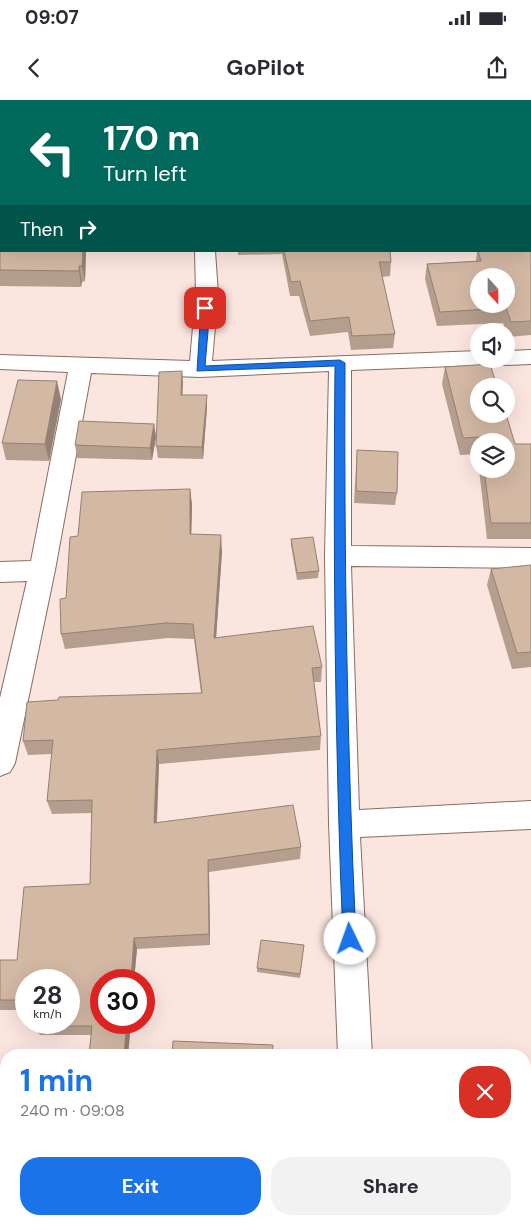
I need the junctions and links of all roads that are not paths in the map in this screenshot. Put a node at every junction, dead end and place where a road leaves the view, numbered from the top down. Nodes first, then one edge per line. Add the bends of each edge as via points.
1 (205, 252) edge
2 (531, 357) edge
3 (470, 358) edge
4 (515, 358) edge
5 (0, 362) edge
6 (340, 363) junction
7 (80, 364) junction
8 (200, 369) junction
9 (338, 556) junction
10 (531, 558) edge
11 (42, 570) junction
12 (0, 572) edge
13 (0, 763) edge
14 (531, 816) edge
15 (344, 824) junction
16 (355, 1049) edge

1 - 8 street via 207,294
2 - 4 street
3 - 6 street
5 - 7 street
6 - 8 street
6 - 9 street
7 - 8 street
7 - 11 street
9 - 10 street
9 - 15 street
11 - 12 street
11 - 13 street
14 - 15 street
15 - 16 street

